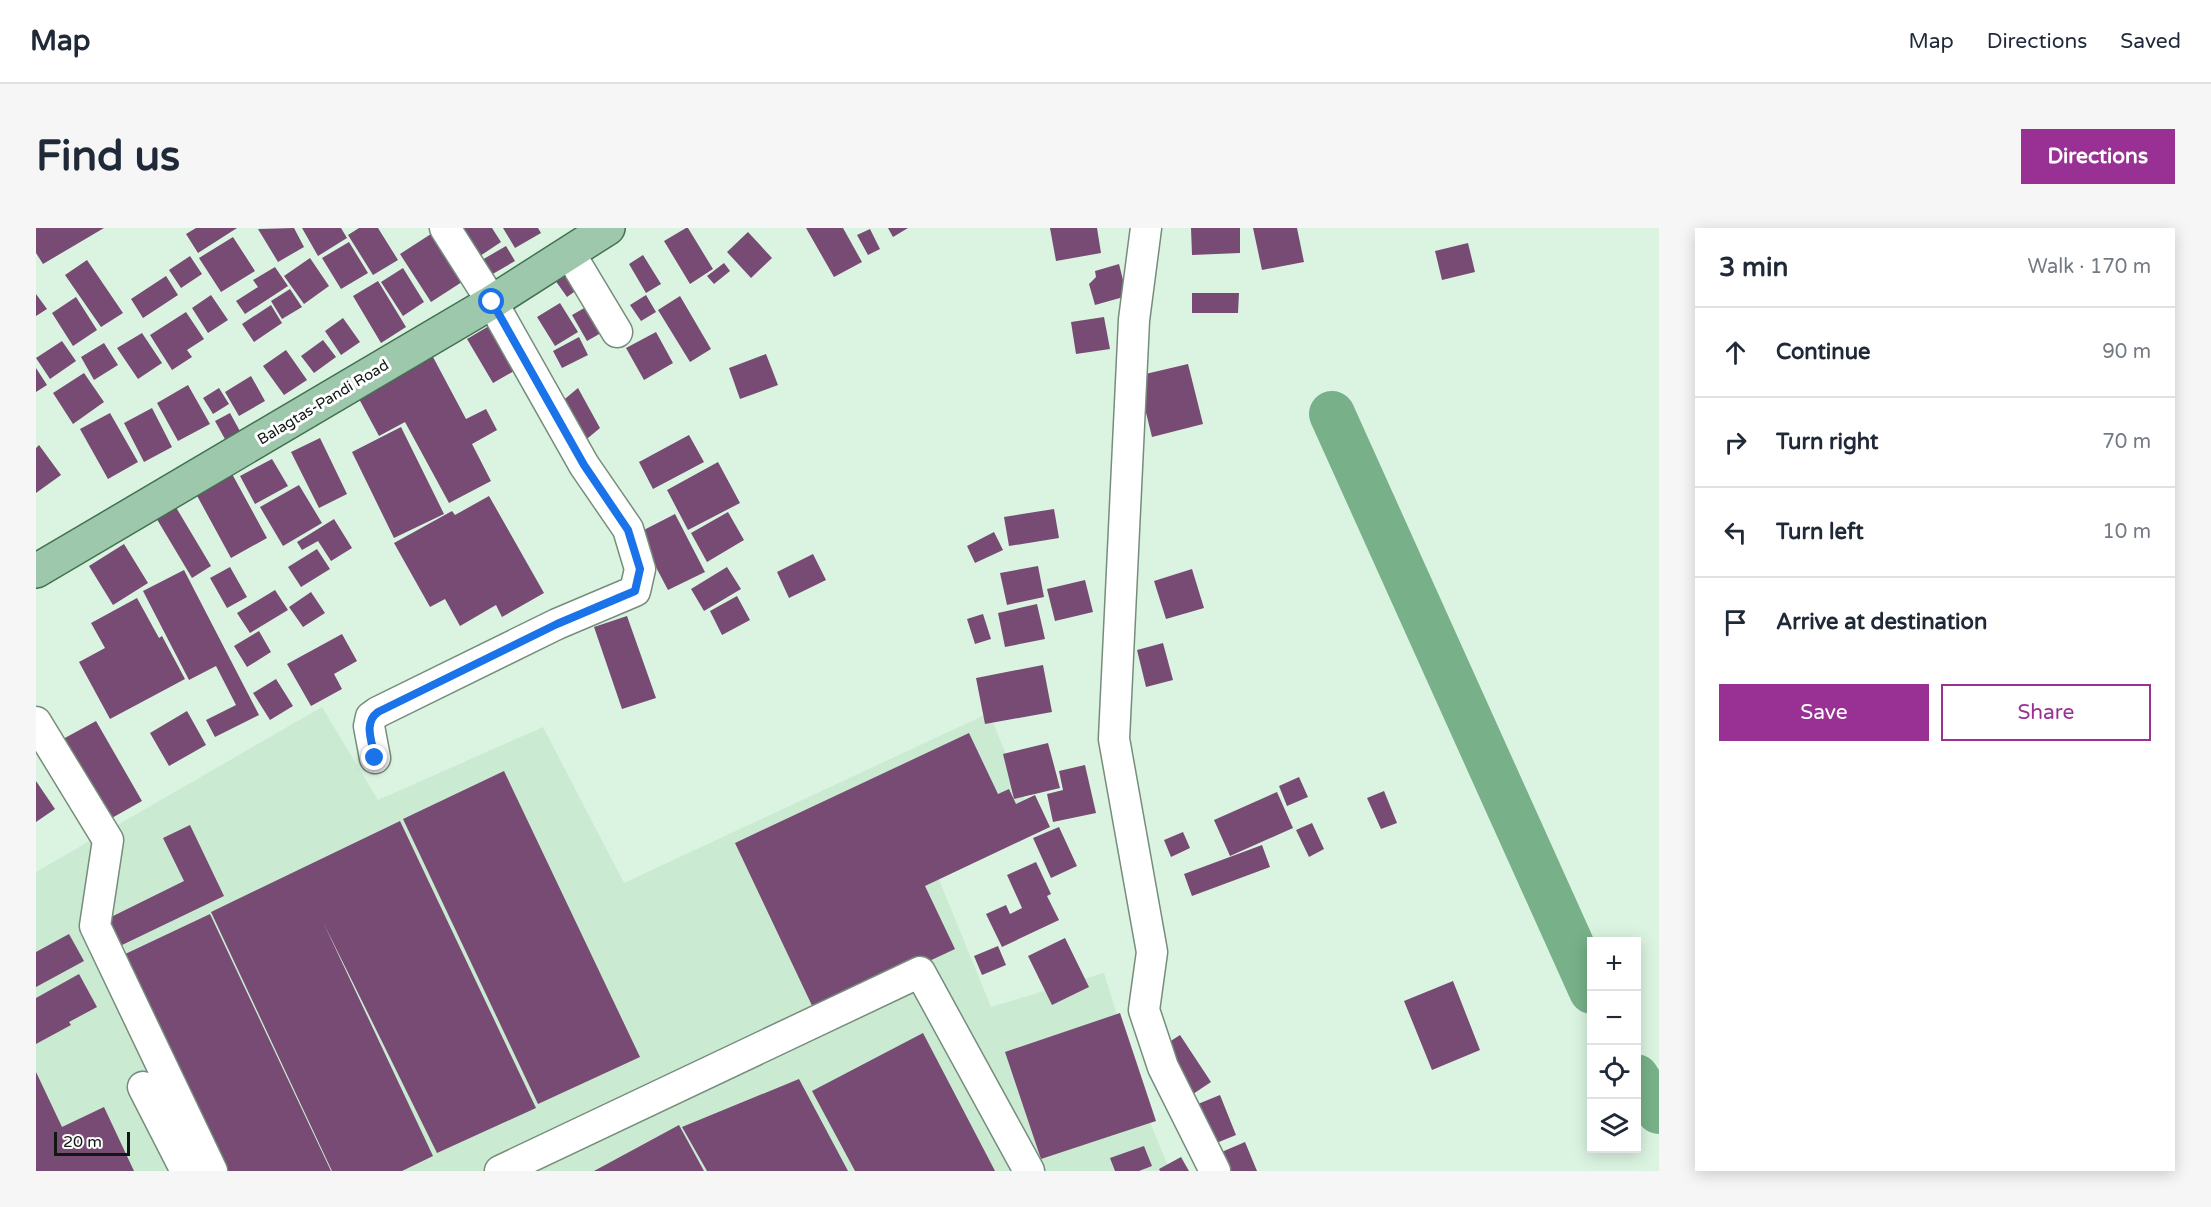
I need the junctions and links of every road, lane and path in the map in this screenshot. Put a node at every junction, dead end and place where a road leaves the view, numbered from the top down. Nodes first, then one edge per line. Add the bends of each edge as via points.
1 (446, 228) edge
2 (608, 228) edge
3 (1146, 228) edge
4 (569, 252) junction
5 (492, 302) junction
6 (617, 332) dead end
7 (36, 571) edge
8 (36, 722) edge
9 (375, 758) dead end
10 (143, 1087) dead end
11 (186, 1171) edge
12 (212, 1171) edge
13 (500, 1171) edge
14 (1029, 1171) edge
15 (1215, 1171) edge

1 - 5 street
2 - 4 main road, Balagtas-Pandi Road
3 - 15 street via 1134,320 1114,739 1152,952 1144,1010 1163,1067
4 - 5 main road, Balagtas-Pandi Road
4 - 6 street
5 - 7 main road, Balagtas-Pandi Road
5 - 9 street via 584,465 628,530 640,569 635,591 557,624 378,712 371,717 369,726
8 - 12 street via 108,840 95,926
10 - 11 street
13 - 14 street via 920,972

